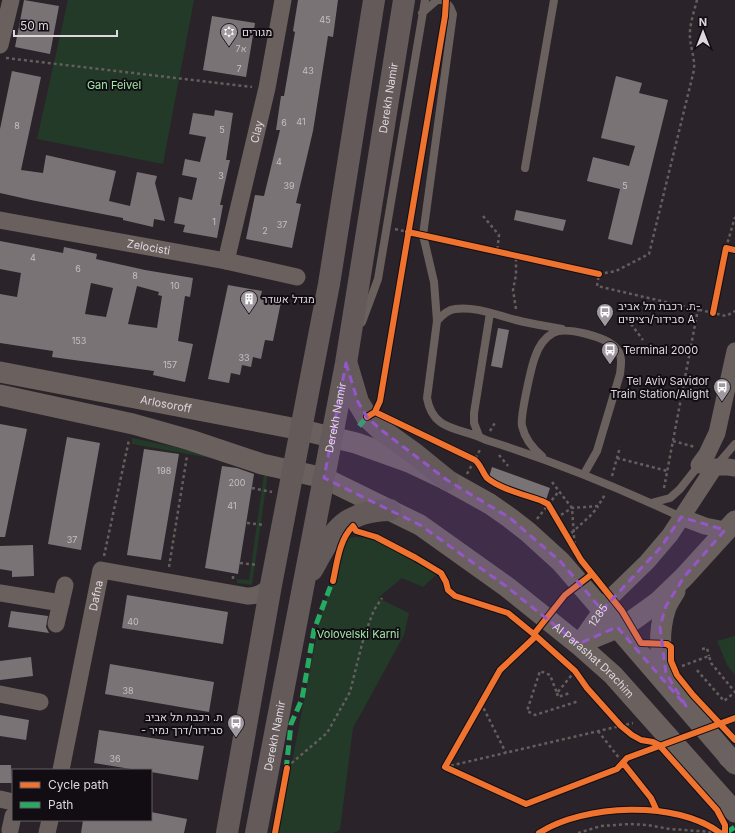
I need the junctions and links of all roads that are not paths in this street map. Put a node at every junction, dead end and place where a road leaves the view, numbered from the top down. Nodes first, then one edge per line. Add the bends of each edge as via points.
1 (11, 0) edge
2 (283, 0) edge
3 (374, 0) edge
4 (404, 0) edge
5 (425, 0) edge
6 (554, 0) edge
7 (422, 13) junction
8 (0, 45) edge
9 (525, 168) dead end
10 (0, 220) edge
11 (226, 261) junction
12 (297, 277) dead end
13 (490, 313) junction
14 (437, 321) junction
15 (565, 330) junction
16 (735, 351) edge
17 (346, 363) junction
18 (0, 372) edge
19 (0, 396) edge
20 (302, 430) junction
21 (332, 437) junction
22 (483, 438) junction
23 (735, 444) edge
24 (547, 460) junction
25 (698, 465) junction
26 (715, 467) junction
27 (735, 468) edge
28 (293, 471) junction
29 (584, 474) junction
30 (324, 478) junction
31 (454, 484) junction
32 (651, 503) junction
33 (390, 510) junction
34 (681, 517) junction
35 (730, 528) edge
36 (684, 577) junction
37 (65, 584) dead end
38 (271, 584) junction
39 (303, 585) junction
40 (0, 593) edge
41 (61, 603) junction
42 (602, 610) junction
43 (56, 624) dead end
44 (617, 627) junction
45 (578, 644) junction
46 (0, 694) edge
47 (40, 703) dead end
48 (686, 706) junction
49 (733, 760) edge
50 (61, 769) edge
51 (0, 800) edge
52 (12, 802) edge
53 (735, 812) edge
54 (50, 821) edge
55 (47, 833) edge
56 (227, 833) edge
57 (256, 833) edge

1 - 8 street
2 - 11 street, Clay via 267,88
3 - 20 main road via 329,284
4 - 17 main road, Derekh Namir
5 - 7 lane
6 - 9 lane
7 - 14 lane via 437,0 444,0 453,14 423,235 434,282
7 - 17 lane via 378,279
10 - 11 street, Zelocisti
11 - 12 street, Zelocisti
13 - 14 lane via 454,309 442,314
13 - 15 lane
13 - 22 lane via 474,413 474,423
14 - 22 lane via 427,398 430,410 441,423
15 - 24 lane via 553,333 540,346 522,413 521,424 526,438 534,450
15 - 29 lane via 602,339 616,348 620,355 620,374 597,451
16 - 25 street via 717,433 708,454
17 - 21 main road, Derekh Namir
17 - 31 main road via 358,402 367,417 380,430
18 - 20 street, Arlosoroff
19 - 28 street via 133,424 262,464
20 - 21 street, Arlosoroff
20 - 28 main road
21 - 30 main road, Derekh Namir
21 - 31 street via 389,454
22 - 24 lane
23 - 26 lane
24 - 29 lane
25 - 26 lane
25 - 32 lane via 670,498
26 - 27 street
26 - 34 street, 1285
28 - 30 street
28 - 38 main road
29 - 32 lane
30 - 33 street, Al Parashat Drachim
30 - 39 main road, Derekh Namir
31 - 42 street via 528,532 561,562
32 - 34 lane
33 - 39 main road via 365,512 352,517 341,526 331,536
33 - 45 street, Al Parashat Drachim via 420,525 480,567
34 - 35 street via 705,526
34 - 42 street, 1285 via 661,547 611,597
35 - 36 street, 1285
36 - 44 street, 1285 via 658,602 629,623
36 - 48 street via 666,606 660,627 662,660 666,673
37 - 41 street
38 - 50 street, Dafna via 263,592 252,596 101,570
38 - 56 main road
39 - 57 main road, Derekh Namir
40 - 41 street
41 - 43 street
42 - 44 street
42 - 45 street, 1285
44 - 45 street, 1285
44 - 48 street
45 - 53 street, Al Parashat Drachim via 613,675
46 - 47 street
48 - 49 street
51 - 52 street
54 - 55 street

